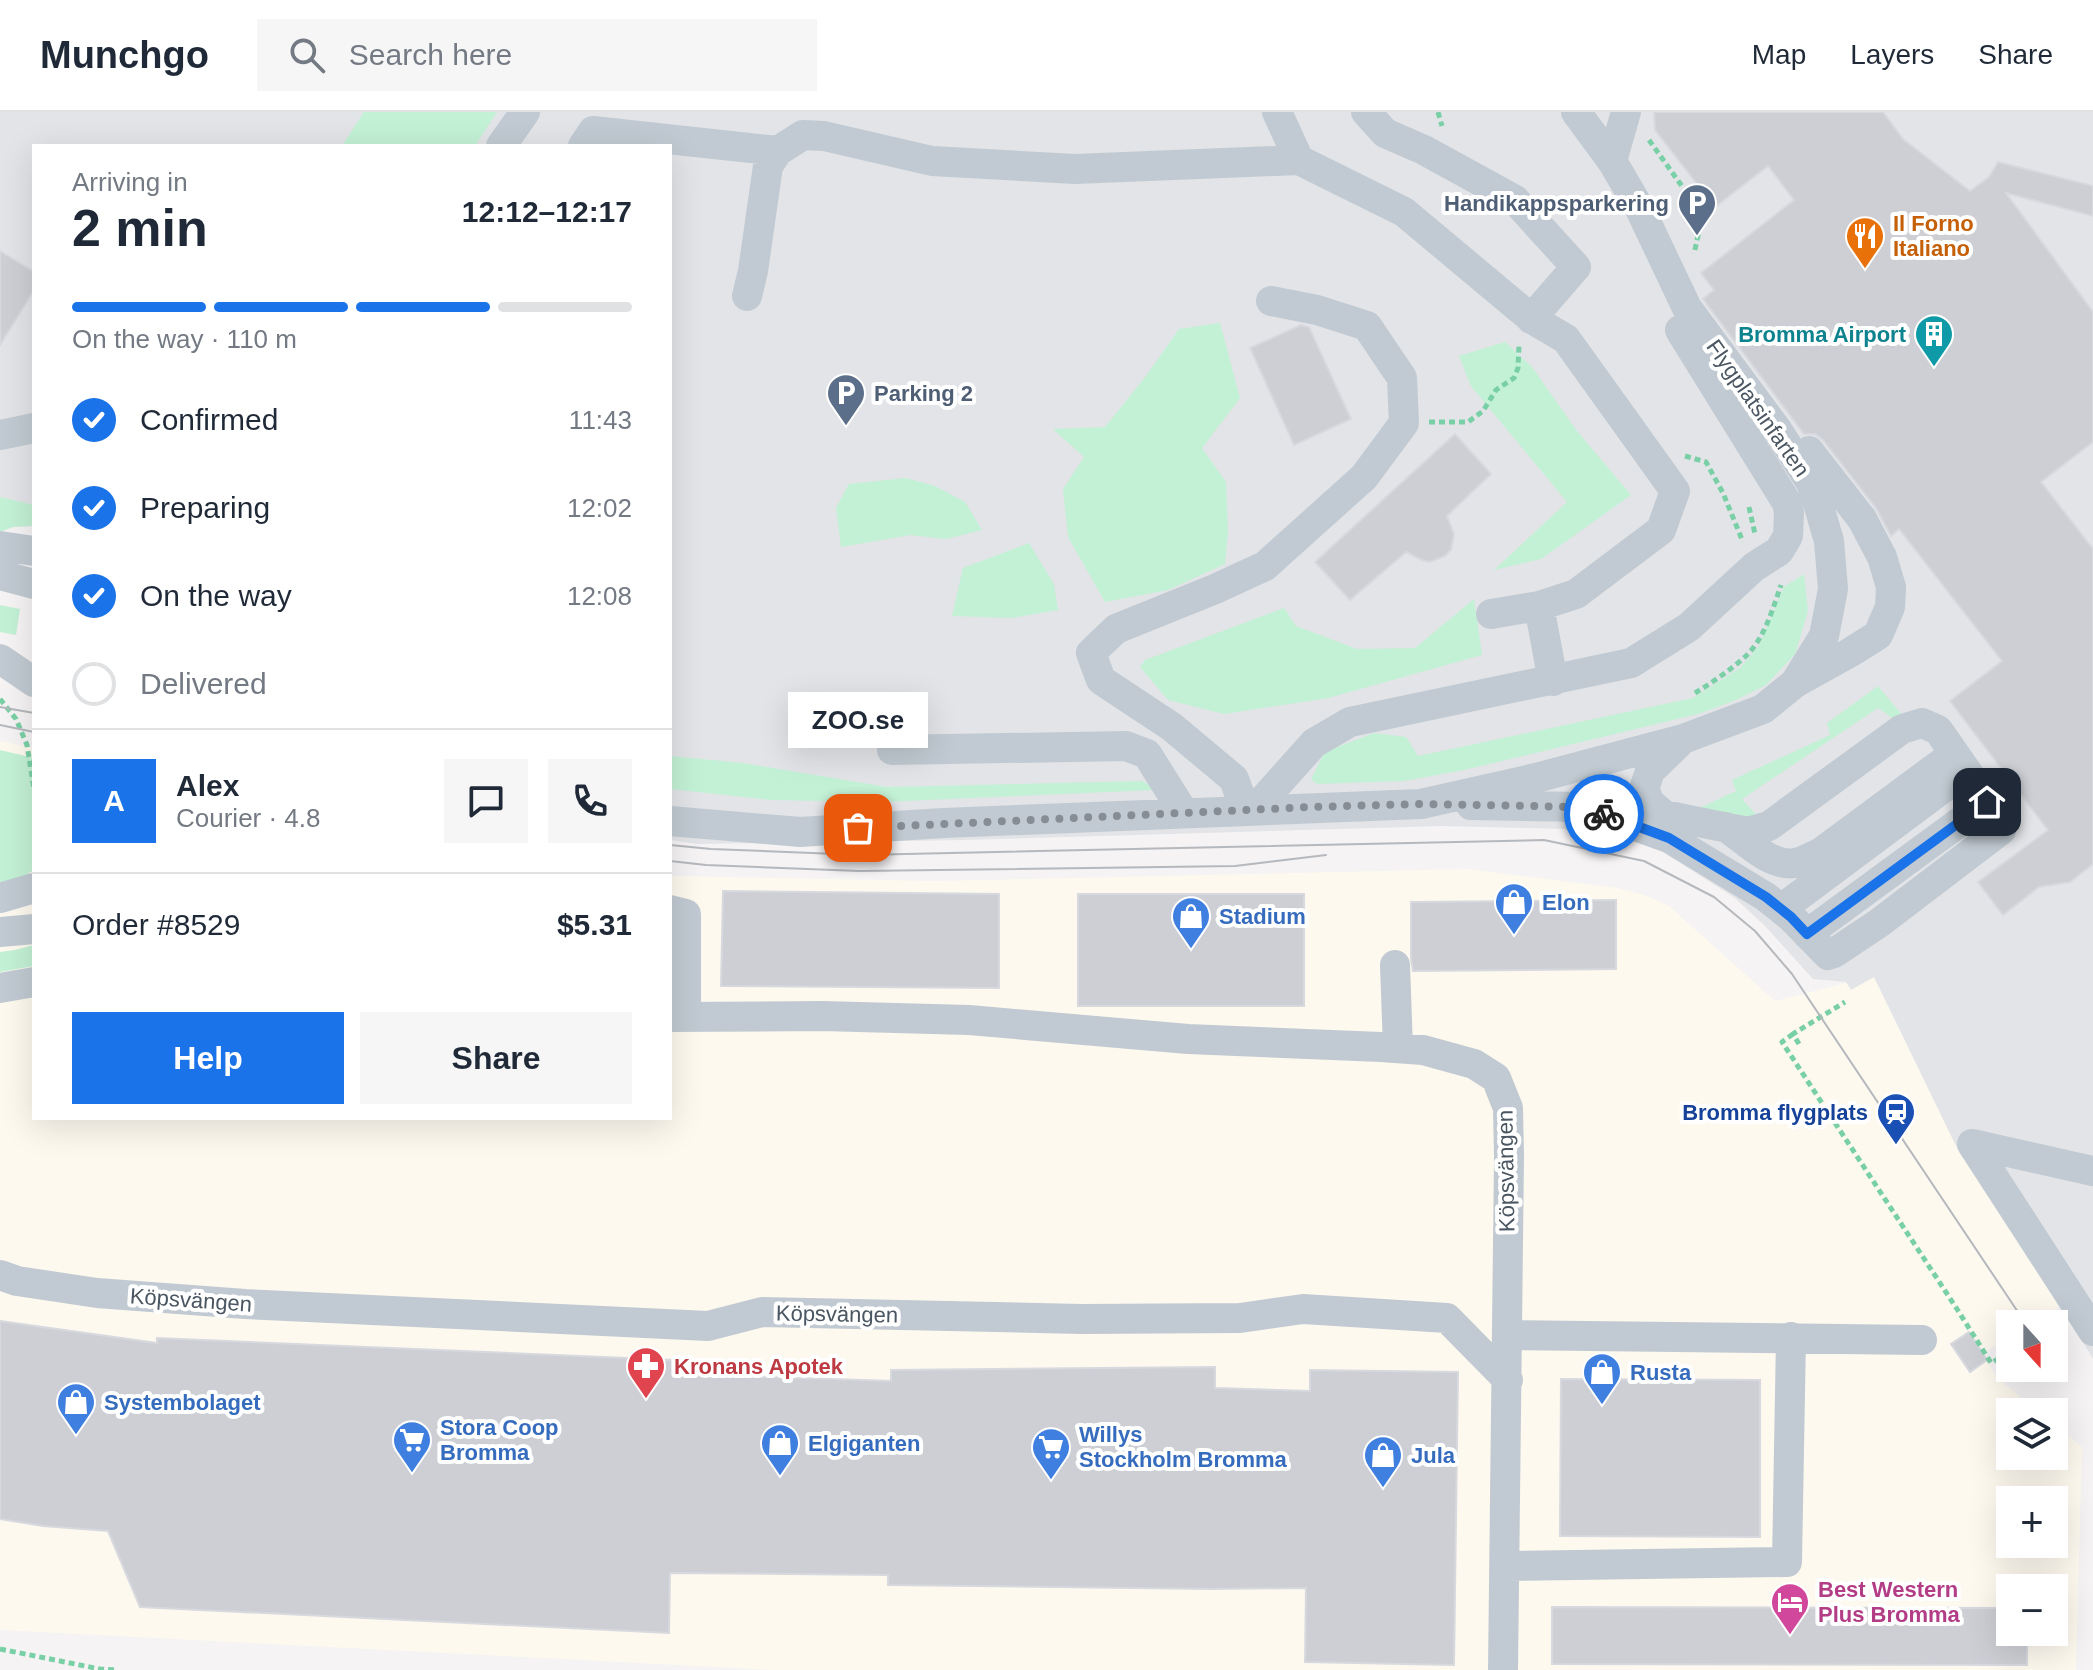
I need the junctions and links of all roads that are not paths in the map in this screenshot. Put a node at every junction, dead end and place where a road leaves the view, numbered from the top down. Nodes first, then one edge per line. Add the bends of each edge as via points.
1 (525, 112) edge
2 (1277, 112) edge
3 (1366, 112) edge
4 (1576, 112) edge
5 (1626, 112) edge
6 (502, 144) edge
7 (584, 144) edge
8 (778, 151) junction
9 (1299, 160) junction
10 (1612, 161) junction
11 (1680, 273) junction
12 (747, 296) dead end
13 (1271, 301) dead end
14 (1531, 319) junction
15 (32, 428) edge
16 (0, 435) edge
17 (0, 546) edge
18 (32, 551) edge
19 (0, 575) edge
20 (32, 583) edge
21 (1539, 606) junction
22 (1491, 614) dead end
23 (0, 659) edge
24 (32, 681) edge
25 (1553, 681) junction
26 (1795, 683) junction
27 (1683, 739) junction
28 (892, 750) dead end
29 (1960, 762) junction
30 (1421, 804) junction
31 (1250, 810) junction
32 (1184, 813) junction
33 (672, 821) edge
34 (1726, 827) junction
35 (32, 889) edge
36 (0, 898) edge
37 (1781, 909) junction
38 (672, 910) edge
39 (32, 929) edge
40 (0, 932) edge
41 (1395, 965) dead end
42 (32, 982) edge
43 (0, 988) edge
44 (678, 1017) edge
45 (1398, 1048) junction
46 (2093, 1171) edge
47 (0, 1275) edge
48 (2093, 1331) edge
49 (1507, 1335) junction
50 (1791, 1337) junction
51 (1922, 1340) dead end
52 (1508, 1380) junction
53 (1505, 1566) junction
54 (1503, 1670) edge

1 - 6 street
2 - 9 street
3 - 14 street via 1385,133 1515,200 1576,267
4 - 10 street, Flygplatsinfarten
5 - 10 street
7 - 8 street via 593,131
8 - 9 street via 803,135 932,161 1075,169
8 - 12 street via 768,166
9 - 14 street via 1404,212
10 - 11 street, Flygplatsinfarten
11 - 25 street via 1671,312 1787,503 1788,536 1779,551 1689,627 1631,663
11 - 26 street, Flygplatsinfarten via 1695,320 1811,483 1829,541 1833,589 1824,636
11 - 26 street via 1688,296 1862,519 1891,587 1890,607 1878,635
13 - 31 street via 1367,326 1402,378 1404,423 1364,477 1265,566 1116,629 1091,653 1101,680 1172,727 1234,779
14 - 21 street via 1566,339 1675,491 1661,530 1576,594
15 - 16 street
17 - 18 street
19 - 20 street
21 - 22 street
21 - 25 street
23 - 24 street
25 - 31 street via 1350,722 1314,743
26 - 27 street, Flygplatsinfarten via 1763,709
27 - 30 street, Flygplatsinfarten
27 - 34 street via 1650,771 1644,789 1650,803 1664,815
28 - 32 street via 1126,746 1147,754
29 - 34 street via 1820,853 1796,863 1765,855
29 - 34 street via 1938,730 1922,723 1902,729 1769,826 1748,832
29 - 37 street
29 - 37 street via 2000,819 2001,830 1834,953 1828,955
30 - 31 street, Flygplatsinfarten
30 - 37 street via 1582,807 1669,838
31 - 32 street, Flygplatsinfarten
32 - 33 street, Flygplatsinfarten via 800,832
35 - 36 street
38 - 44 street via 686,914
39 - 40 street
41 - 45 street
42 - 43 street
44 - 45 street, Köpsvängen via 969,1020 1188,1039
45 - 49 street, Köpsvängen via 1474,1064 1496,1078 1508,1108
46 - 48 street via 1972,1144
47 - 52 street, Köpsvängen via 97,1293 245,1304 708,1326 762,1312 1095,1319 1240,1318 1303,1309 1433,1317 1447,1318
49 - 50 street
49 - 52 street, Köpsvängen
50 - 51 street
50 - 53 street via 1787,1562
52 - 53 street, Köpsvängen
53 - 54 street, Köpsvängen

